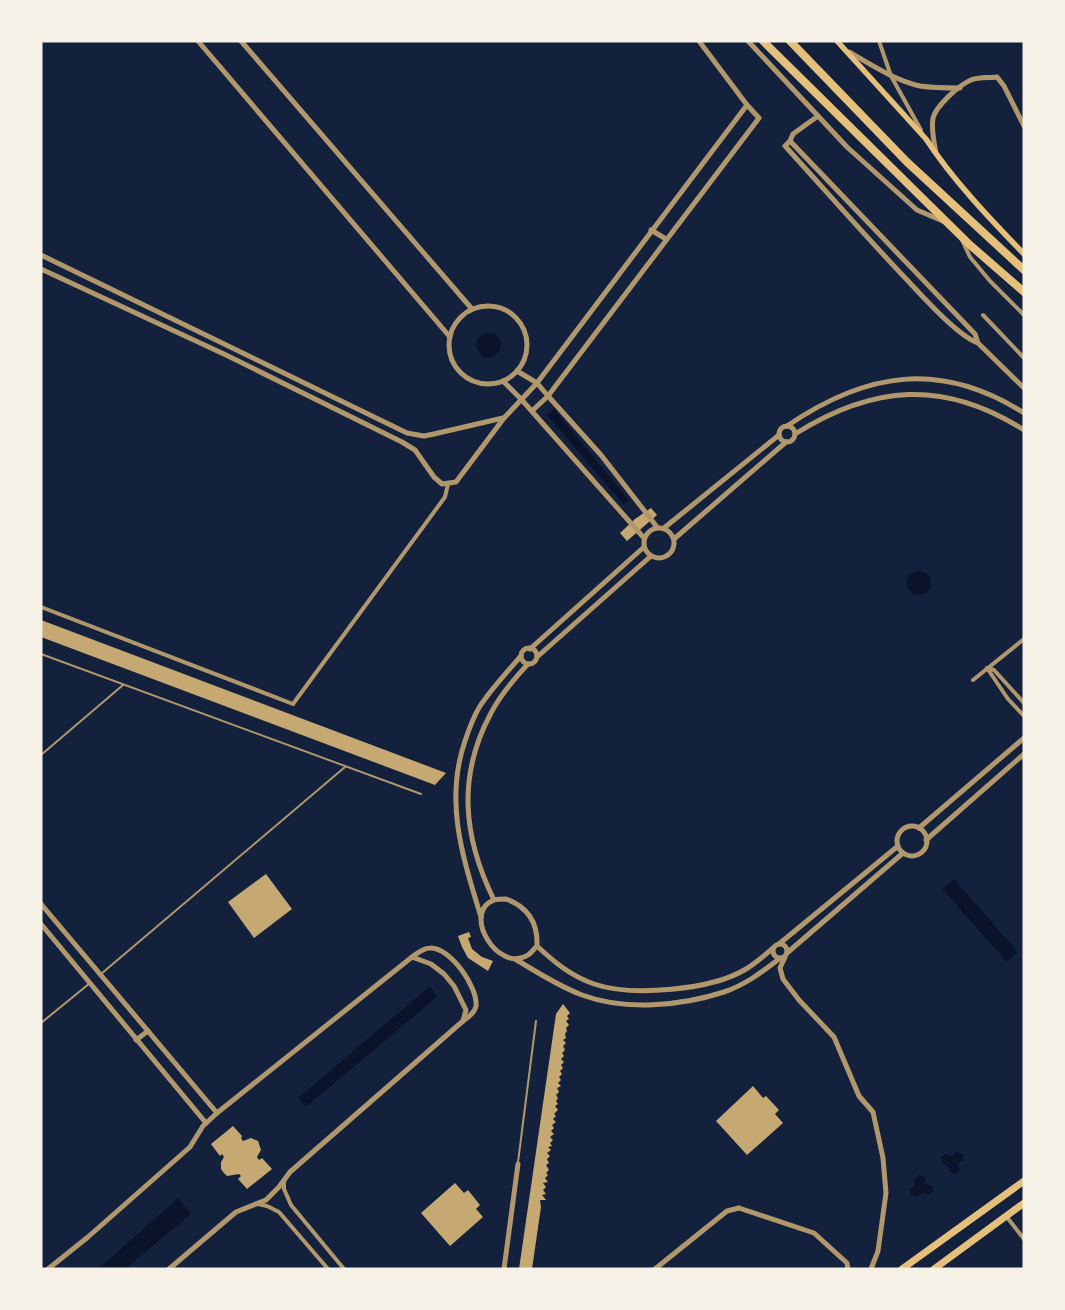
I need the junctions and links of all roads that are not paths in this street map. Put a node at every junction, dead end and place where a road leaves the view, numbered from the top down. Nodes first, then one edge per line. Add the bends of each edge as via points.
1 (198, 41) edge
2 (241, 41) edge
3 (699, 41) edge
4 (748, 41) edge
5 (763, 41) edge
6 (790, 41) edge
7 (837, 41) edge
8 (879, 41) edge
9 (844, 49) junction
10 (891, 76) junction
11 (960, 88) junction
12 (747, 105) junction
13 (818, 116) junction
14 (1024, 126) edge
15 (926, 139) junction
16 (790, 141) junction
17 (937, 156) junction
18 (950, 224) junction
19 (651, 230) junction
20 (959, 234) junction
21 (666, 240) junction
22 (1024, 254) edge
23 (41, 255) edge
24 (41, 268) edge
25 (1024, 270) edge
26 (1024, 292) edge
27 (472, 309) junction
28 (1024, 314) edge
29 (983, 315) dead end
30 (450, 337) junction
31 (978, 343) junction
32 (1024, 358) edge
33 (517, 371) junction
34 (503, 382) junction
35 (537, 383) junction
36 (1024, 388) edge
37 (548, 396) junction
38 (521, 399) junction
39 (532, 411) junction
40 (1024, 412) edge
41 (504, 418) junction
42 (787, 426) junction
43 (1024, 430) edge
44 (794, 434) junction
45 (779, 435) junction
46 (786, 442) junction
47 (448, 484) junction
48 (657, 528) junction
49 (664, 528) junction
50 (644, 538) junction
51 (674, 540) junction
52 (644, 547) junction
53 (651, 556) junction
54 (41, 607) edge
55 (1024, 640) edge
56 (530, 649) junction
57 (41, 654) edge
58 (521, 656) junction
59 (537, 657) junction
60 (528, 664) junction
61 (987, 668) junction
62 (973, 680) dead end
63 (124, 684) junction
64 (1024, 703) edge
65 (1024, 716) edge
66 (1024, 738) edge
67 (1024, 754) edge
68 (41, 755) edge
69 (346, 766) junction
70 (421, 794) dead end
71 (919, 828) junction
72 (926, 840) junction
73 (898, 846) junction
74 (903, 853) junction
75 (494, 900) junction
76 (41, 904) edge
77 (481, 917) junction
78 (41, 924) edge
79 (779, 944) junction
80 (537, 946) junction
81 (774, 948) junction
82 (784, 956) junction
83 (412, 957) junction
84 (515, 959) junction
85 (101, 974) junction
86 (90, 983) junction
87 (463, 1021) junction
88 (536, 1021) dead end
89 (41, 1023) edge
90 (148, 1030) junction
91 (136, 1040) junction
92 (217, 1113) junction
93 (206, 1123) junction
94 (518, 1164) joint
95 (284, 1180) junction
96 (1024, 1181) edge
97 (1024, 1203) edge
98 (258, 1204) junction
99 (1006, 1216) junction
100 (1024, 1239) edge
101 (48, 1269) edge
102 (170, 1269) edge
103 (328, 1269) edge
104 (344, 1269) edge
105 (504, 1269) edge
106 (655, 1269) edge
107 (848, 1269) edge
108 (871, 1269) edge
109 (902, 1269) edge
110 (934, 1269) edge

1 - 30 street
2 - 27 street
3 - 12 street
4 - 13 street
5 - 18 highway
6 - 25 highway via 907,162
7 - 9 main road
8 - 10 street
9 - 10 street
9 - 15 main road
10 - 11 street via 920,86
10 - 15 street
11 - 14 street via 971,80 998,78
11 - 17 street via 944,100 934,118 932,129
12 - 19 street
12 - 21 street via 759,118
13 - 16 street via 794,134
13 - 18 street via 847,147 917,210
15 - 17 main road
16 - 31 street via 976,334
16 - 31 street via 784,146 896,269 935,309 970,340
17 - 22 main road
18 - 20 highway
19 - 21 street
19 - 35 street
20 - 26 highway
20 - 28 street via 970,257
21 - 37 street
23 - 41 street via 407,433 424,436
24 - 47 street via 402,442 415,450 434,477 442,484
27 - 30 street via 458,320
27 - 33 street via 495,307 511,314 523,327 527,350
29 - 32 street
30 - 34 street via 449,349 458,371 479,384
31 - 36 street
33 - 34 street
33 - 35 street
34 - 38 street
35 - 37 street
35 - 38 street
37 - 39 street
37 - 48 street via 601,455
38 - 39 street
38 - 41 street
39 - 50 street
40 - 42 street via 1004,400 962,384 899,380 874,383 844,394 812,409
41 - 47 street via 463,474 456,482
42 - 44 street
42 - 45 street
43 - 44 street via 997,413 972,404 919,394 880,397 852,405
44 - 46 street via 792,440
45 - 46 street
45 - 49 street
46 - 51 street
47 - 54 street via 445,498 293,704
48 - 49 street
48 - 50 street
49 - 51 street
50 - 52 street
51 - 53 street via 673,550 666,557
52 - 53 street
52 - 56 street
53 - 59 street
55 - 61 street
56 - 58 street via 524,650
56 - 59 street via 536,652
57 - 63 lane
58 - 60 street
58 - 77 street via 479,707 458,762 456,820
59 - 60 street via 535,662
60 - 75 street via 491,712 470,765 467,791 470,826 478,863
61 - 62 street
61 - 64 street via 994,670
61 - 65 street
63 - 68 lane
63 - 69 lane
66 - 71 street
67 - 72 street
69 - 70 lane
69 - 85 lane
71 - 72 street
71 - 73 street via 910,826 902,830 897,838
72 - 74 street via 924,849 917,855
73 - 74 street
73 - 79 street
74 - 82 street
75 - 77 street via 486,906
75 - 80 street via 506,899 523,908 535,924
76 - 85 street
77 - 84 street via 482,930 489,943 504,956
78 - 86 street
79 - 81 street
79 - 82 street via 786,946
80 - 81 street via 570,973 594,984 640,990 697,986 716,981 746,970
80 - 84 street via 529,954
81 - 82 street via 774,955
82 - 84 street via 754,978 725,992 674,1002 635,1004 608,1002 582,995
82 - 108 street via 780,968 783,979 834,1037 859,1096 873,1112 883,1158 886,1193 878,1250
83 - 87 street via 431,964 454,986 466,1010
83 - 87 street via 423,949 436,949 462,969 475,994 476,1006
83 - 92 street
85 - 90 street
86 - 89 lane
86 - 91 street
87 - 95 street
88 - 94 lane
90 - 91 street
90 - 92 street
91 - 93 street
92 - 93 street
93 - 101 street via 190,1147
94 - 105 street
95 - 98 street
95 - 104 street via 291,1205
96 - 109 highway
97 - 99 highway
98 - 102 street via 236,1212
98 - 103 street via 279,1212
99 - 100 street
99 - 110 highway
106 - 107 street via 727,1211 739,1208 814,1234 847,1264

